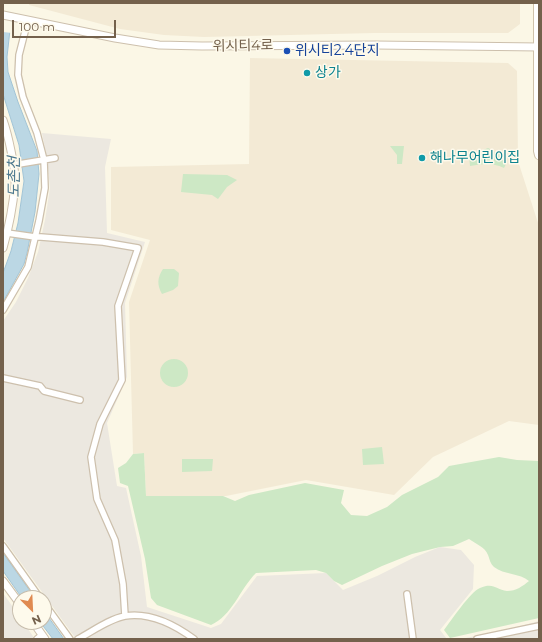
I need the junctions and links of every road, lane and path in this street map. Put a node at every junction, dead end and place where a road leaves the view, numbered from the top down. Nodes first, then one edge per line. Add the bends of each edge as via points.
1 (538, 3) edge
2 (3, 15) edge
3 (25, 19) junction
4 (538, 47) edge
5 (3, 120) edge
6 (539, 155) edge
7 (54, 158) dead end
8 (42, 160) junction
9 (15, 165) junction
10 (9, 234) junction
11 (34, 237) junction
12 (3, 248) edge
13 (3, 310) edge
14 (3, 378) edge
15 (80, 400) dead end
16 (3, 546) edge
17 (3, 580) edge
18 (34, 590) edge
19 (12, 593) edge
20 (407, 594) dead end
21 (52, 614) edge
22 (125, 616) junction
23 (539, 626) edge
24 (70, 639) edge
25 (78, 639) edge
26 (194, 639) edge
27 (413, 639) edge
28 (477, 639) edge

1 - 4 main road
2 - 3 street, 위시티4로
3 - 4 street, 위시티4로 via 159,45
3 - 8 street via 18,75 23,97 37,133
4 - 6 main road
5 - 9 street
7 - 8 street
8 - 9 street
8 - 11 street via 44,188
9 - 10 street
10 - 11 street
10 - 12 street
11 - 13 street via 28,267
11 - 22 street via 103,242 138,248 118,306 122,380 100,424 91,457 97,499 115,540 123,584
14 - 15 street via 40,386 44,391
16 - 18 street
17 - 19 street
20 - 27 street
21 - 24 street
22 - 25 street
22 - 26 street via 154,618
23 - 28 street

